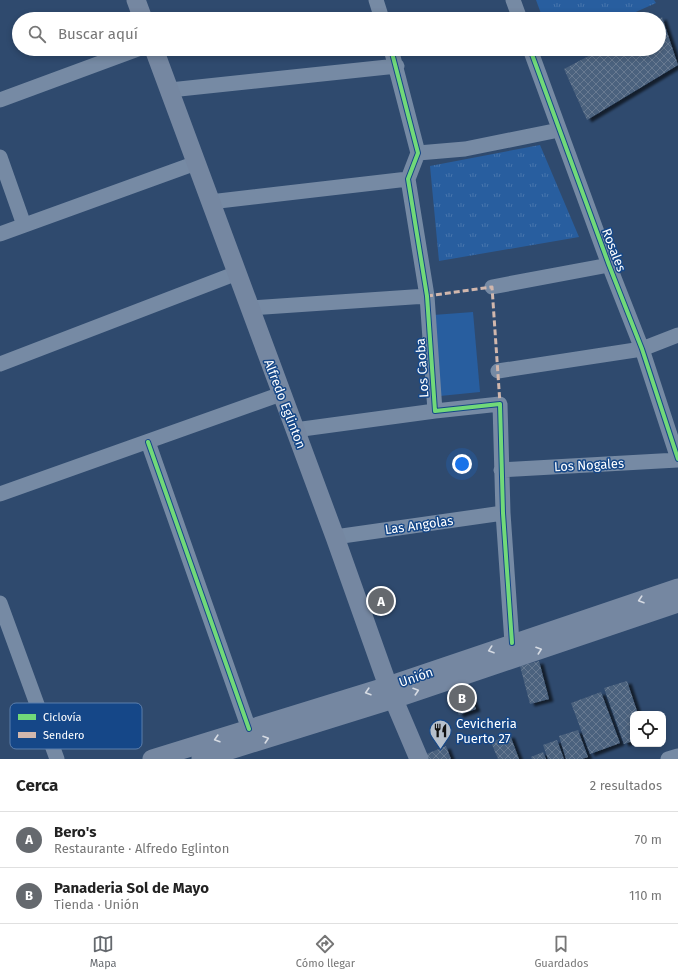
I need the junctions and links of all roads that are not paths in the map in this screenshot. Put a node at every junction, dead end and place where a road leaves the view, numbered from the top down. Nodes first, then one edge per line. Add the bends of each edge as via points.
1 (136, 0) edge
2 (376, 0) edge
3 (513, 0) edge
4 (140, 12) edge
5 (380, 12) edge
6 (517, 12) edge
7 (119, 56) edge
8 (157, 56) edge
9 (394, 56) edge
10 (533, 56) edge
11 (397, 66) junction
12 (170, 90) junction
13 (0, 100) edge
14 (559, 130) junction
15 (418, 153) junction
16 (0, 157) edge
17 (196, 163) junction
18 (408, 179) junction
19 (210, 202) junction
20 (24, 225) junction
21 (0, 234) edge
22 (609, 265) junction
23 (237, 273) junction
24 (492, 287) dead end
25 (427, 296) junction
26 (249, 308) junction
27 (678, 334) edge
28 (642, 349) junction
29 (0, 364) edge
30 (498, 371) dead end
31 (281, 394) junction
32 (435, 411) junction
33 (295, 430) junction
34 (148, 442) junction
35 (678, 460) edge
36 (501, 470) junction
37 (0, 494) edge
38 (503, 513) junction
39 (335, 537) junction
40 (678, 588) edge
41 (678, 603) edge
42 (0, 604) edge
43 (512, 643) junction
44 (391, 692) junction
45 (36, 703) edge
46 (249, 729) junction
47 (53, 749) edge
48 (678, 756) edge
49 (57, 759) edge
50 (152, 759) edge
51 (202, 759) edge
52 (419, 759) edge
53 (668, 759) edge

1 - 4 main road
2 - 5 street
3 - 6 street
7 - 13 street
8 - 12 main road, Alfredo Eglinton
9 - 11 street
10 - 14 street, Rosales
11 - 12 street
11 - 15 street
12 - 17 main road, Alfredo Eglinton
14 - 15 street via 465,149
14 - 22 street, Rosales
15 - 18 street
16 - 20 street
17 - 19 main road, Alfredo Eglinton
17 - 20 street
18 - 19 street
18 - 25 street, Los Caoba
19 - 23 main road, Alfredo Eglinton
20 - 21 street
22 - 24 street
22 - 28 street, Rosales
23 - 26 main road, Alfredo Eglinton
23 - 29 street
25 - 26 street
25 - 32 street, Los Caoba
26 - 31 main road, Alfredo Eglinton
27 - 28 street
28 - 30 street
28 - 35 street, Rosales
31 - 33 main road, Alfredo Eglinton
31 - 34 street
32 - 33 street
32 - 36 street, Los Caoba via 500,404
33 - 39 main road, Alfredo Eglinton
34 - 37 street
34 - 46 street
35 - 36 street, Los Nogales
36 - 38 street, Los Caoba
38 - 39 street, Las Angolas
38 - 43 street, Los Caoba
39 - 44 main road, Alfredo Eglinton
40 -> 43 main road, Unión
44 -> 41 main road, Unión
42 - 45 street
43 -> 44 main road, Unión
44 -> 46 main road, Unión
51 -> 44 main road, Unión
44 - 52 main road, Alfredo Eglinton
46 -> 50 main road, Unión
47 - 49 street
48 - 53 street

